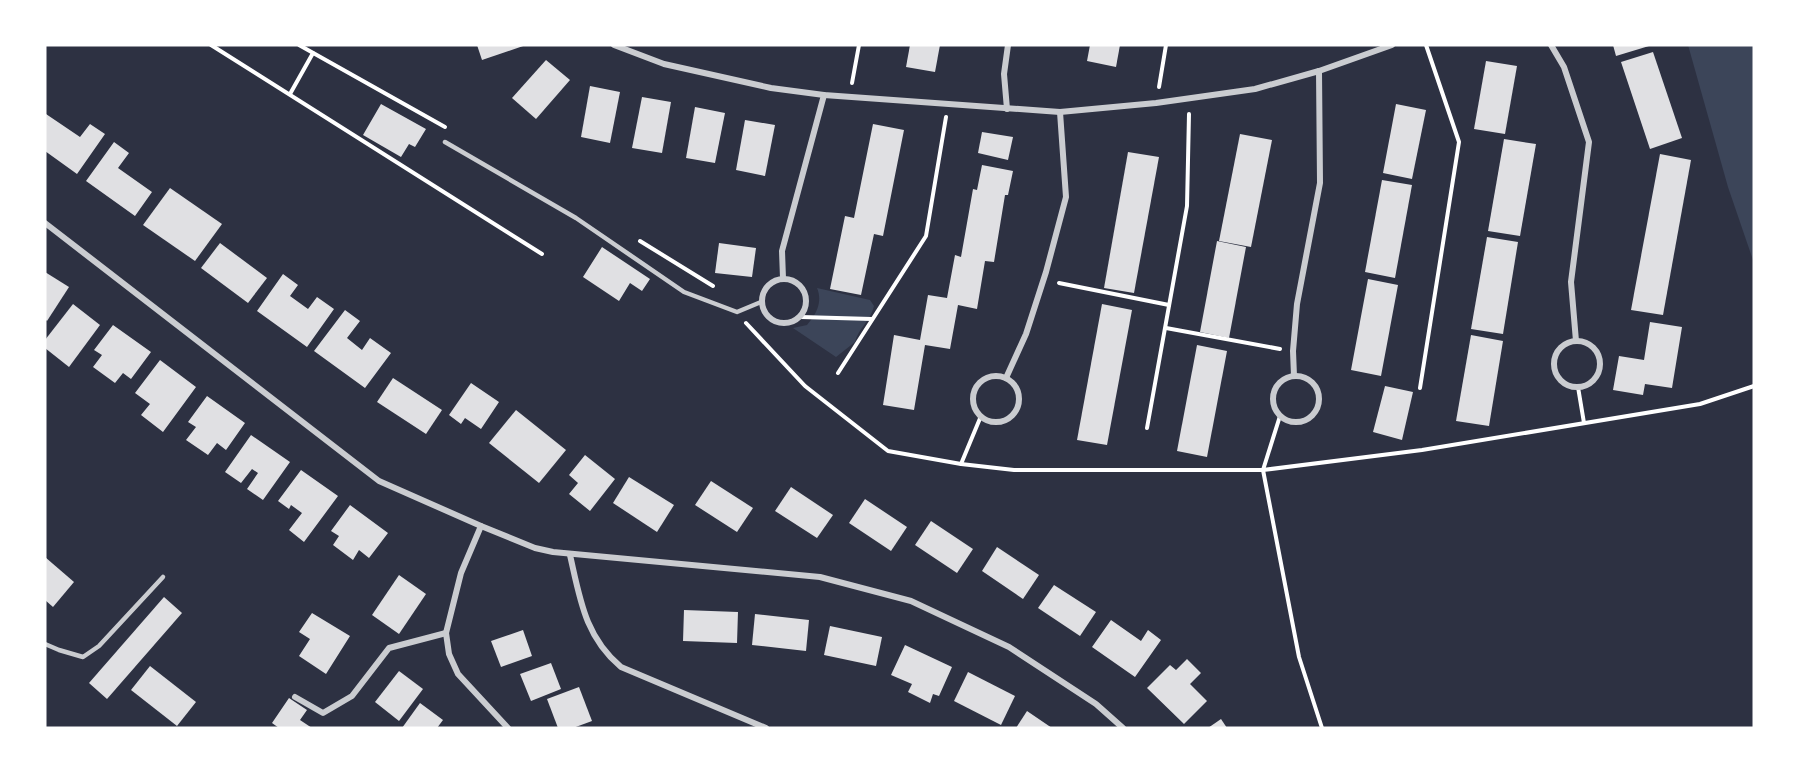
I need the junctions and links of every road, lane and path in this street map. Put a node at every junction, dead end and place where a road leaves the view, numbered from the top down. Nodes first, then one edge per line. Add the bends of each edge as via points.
1 (211, 45) edge
2 (614, 45) edge
3 (859, 45) edge
4 (1008, 45) edge
5 (1166, 45) edge
6 (1392, 45) edge
7 (1426, 45) edge
8 (1551, 45) edge
9 (313, 53) dead end
10 (1320, 71) junction
11 (290, 94) junction
12 (824, 95) junction
13 (849, 97) junction
14 (1188, 98) junction
15 (1156, 103) junction
16 (948, 105) junction
17 (1007, 109) junction
18 (1060, 112) junction
19 (445, 142) dead end
20 (45, 223) edge
21 (542, 254) dead end
22 (783, 278) junction
23 (1044, 280) junction
24 (761, 302) junction
25 (1170, 305) junction
26 (801, 317) junction
27 (872, 320) junction
28 (1166, 328) junction
29 (1576, 341) junction
30 (1293, 351) junction
31 (838, 373) dead end
32 (1294, 376) junction
33 (1006, 378) junction
34 (1578, 387) junction
35 (1420, 388) dead end
36 (981, 416) junction
37 (1280, 416) junction
38 (1584, 423) dead end
39 (1148, 428) dead end
40 (961, 464) dead end
41 (481, 526) junction
42 (570, 555) junction
43 (162, 577) dead end
44 (446, 633) junction
45 (45, 644) edge
46 (295, 697) dead end
47 (508, 728) edge
48 (766, 728) edge
49 (1123, 728) edge
50 (1322, 728) edge

1 - 11 path
2 - 12 street via 664,64 771,88
3 - 13 path
4 - 17 street via 1004,74
5 - 15 path
6 - 10 street
7 - 35 path via 1459,142
8 - 29 street via 1564,67 1588,142 1571,282
9 - 11 path
10 - 14 street via 1255,89
10 - 30 street via 1320,183 1297,304
11 - 21 path
12 - 13 street
12 - 22 street via 782,251
13 - 16 street
14 - 15 street
14 - 25 path via 1187,206
15 - 18 street
16 - 17 street
16 - 27 path via 926,236
17 - 18 street
18 - 23 street via 1066,197
19 - 24 lane via 576,218 684,292 736,312
20 - 41 street via 379,481
22 - 24 street via 767,286
22 - 26 street via 800,284 807,300
23 - 25 path
23 - 33 street
24 - 26 street via 769,318 785,324
25 - 28 path
26 - 27 path
27 - 31 path
28 - 30 path
28 - 39 path
29 - 34 street via 1562,347 1554,361 1563,382
29 - 34 street via 1595,349 1600,363 1592,382
30 - 32 street
32 - 37 street via 1280,382 1273,395
32 - 37 street via 1314,385 1317,406 1314,413 1301,421
33 - 36 street via 992,376 975,389 974,403
33 - 36 street via 1017,388 1016,411 1003,421
34 - 38 path
36 - 40 path
37 - 50 path via 1263,470 1299,657
41 - 42 street via 535,548
41 - 44 street via 461,573
42 - 48 street via 585,618 614,662
42 - 49 street via 820,577 911,601 1009,647 1096,704
43 - 45 lane via 99,646 83,657
44 - 46 street via 389,648 352,696 323,713
44 - 47 street via 449,654 458,674

